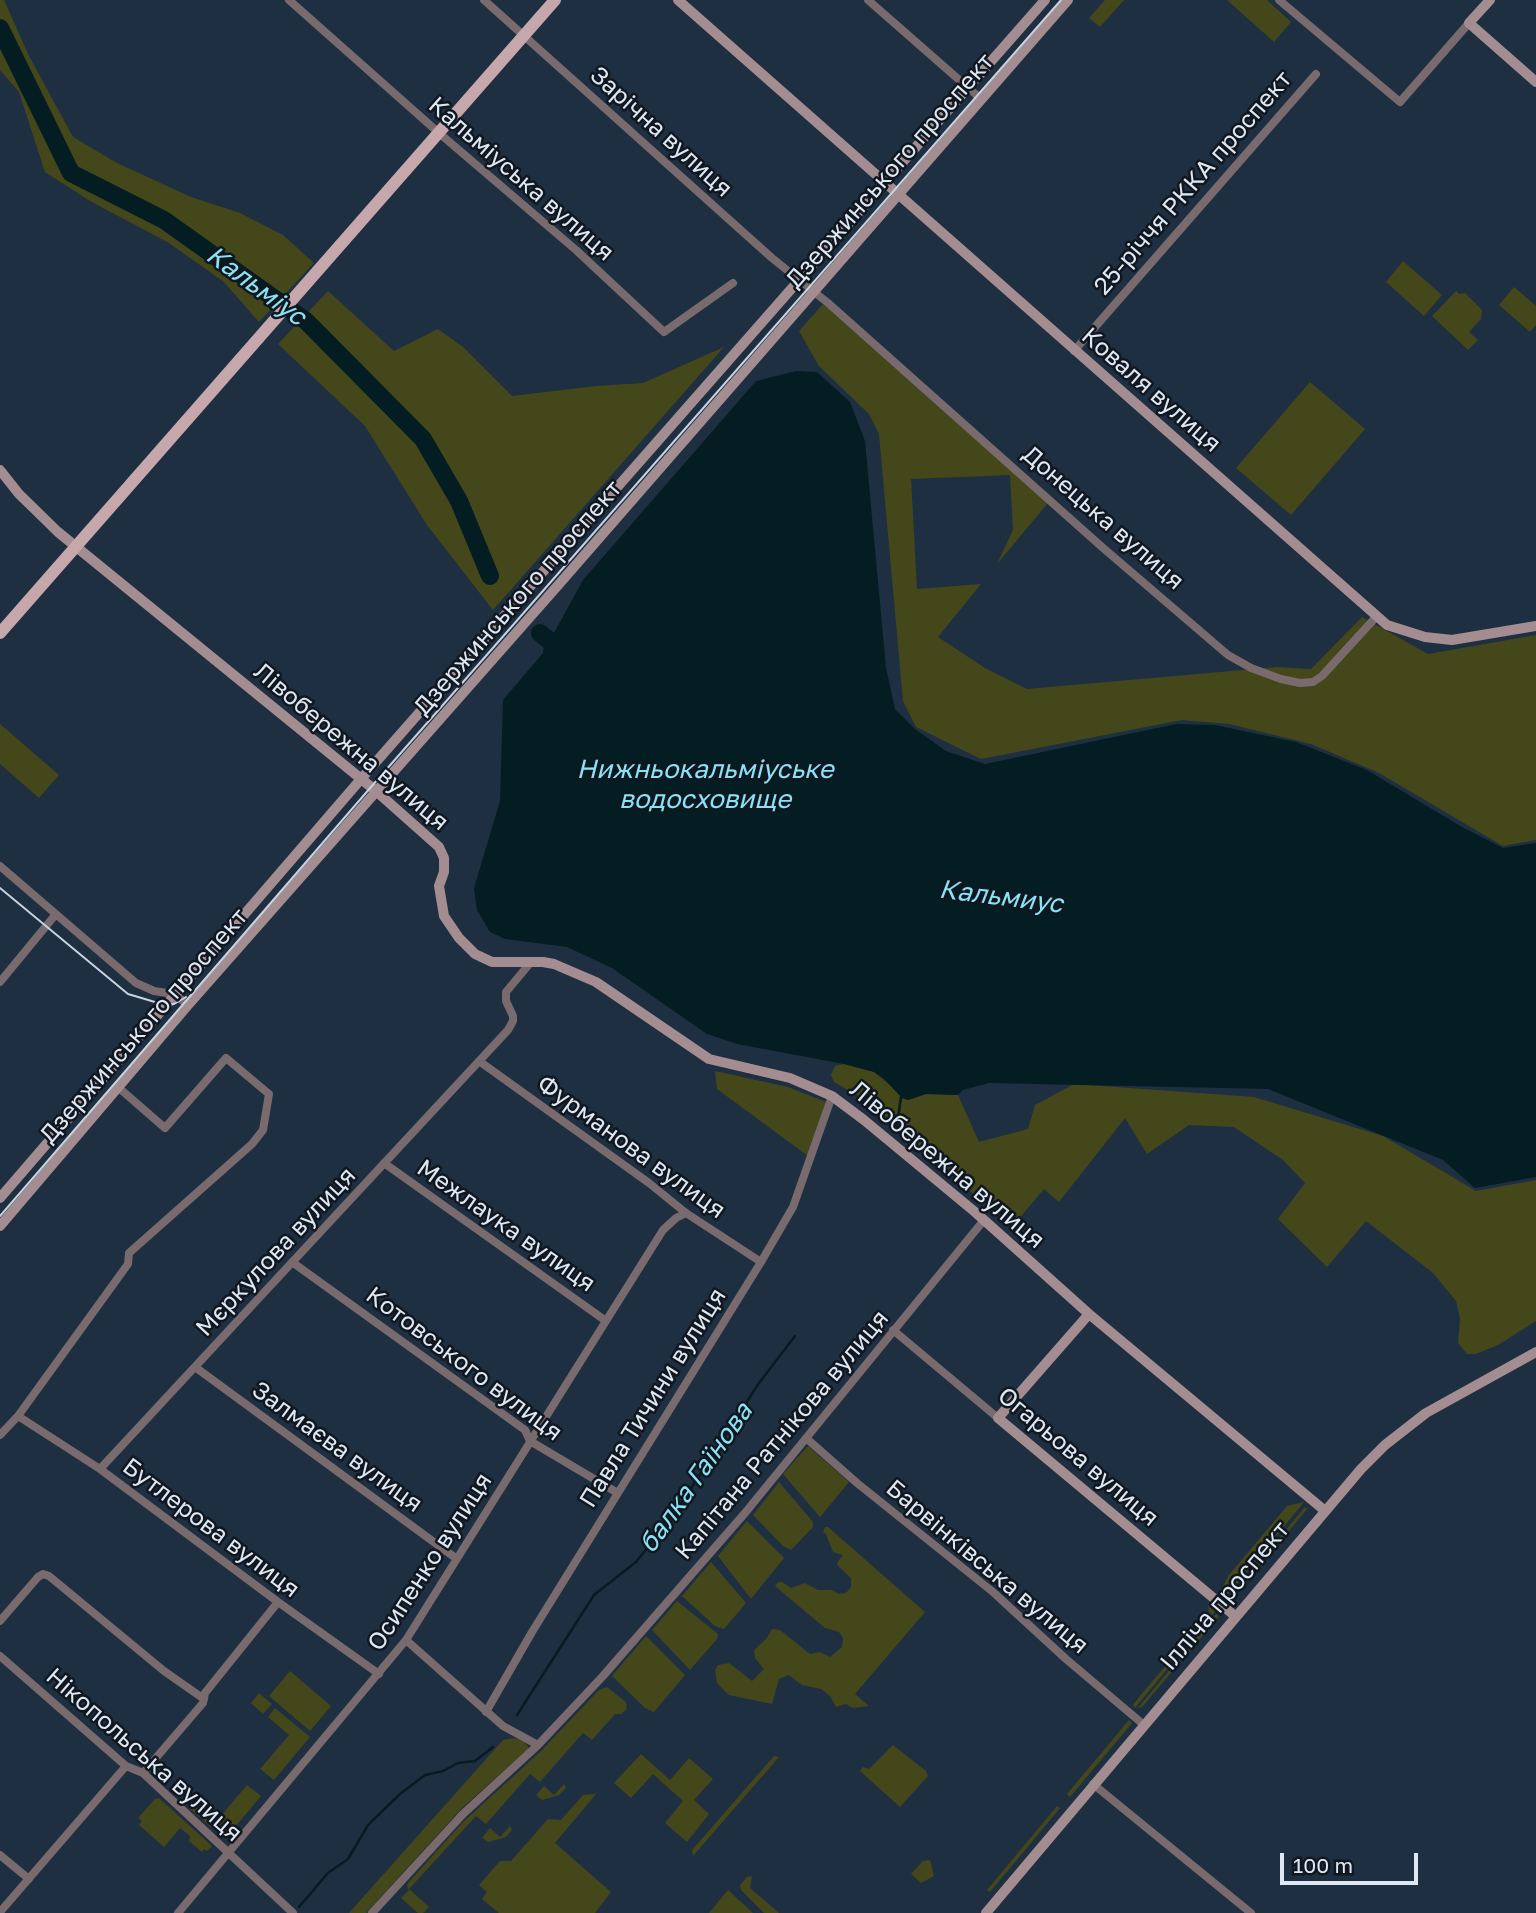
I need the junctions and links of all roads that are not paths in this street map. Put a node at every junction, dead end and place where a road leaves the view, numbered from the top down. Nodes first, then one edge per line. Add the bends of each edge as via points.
1 (289, 0) edge
2 (484, 0) edge
3 (555, 0) edge
4 (678, 0) edge
5 (868, 0) edge
6 (1045, 0) edge
7 (1279, 0) edge
8 (1490, 0) edge
9 (1065, 1) edge
10 (1469, 23) junction
11 (524, 36) junction
12 (1316, 74) dead end
13 (1536, 82) edge
14 (968, 88) junction
15 (981, 99) junction
16 (439, 133) junction
17 (884, 182) junction
18 (898, 194) junction
19 (800, 279) junction
20 (733, 282) dead end
21 (814, 291) junction
22 (1074, 351) junction
23 (0, 470) edge
24 (76, 547) junction
25 (1376, 617) junction
26 (1536, 626) edge
27 (0, 633) edge
28 (361, 779) junction
29 (376, 791) junction
30 (0, 866) edge
31 (56, 914) junction
32 (531, 962) junction
33 (0, 982) edge
34 (174, 994) junction
35 (188, 1005) junction
36 (479, 1061) junction
37 (119, 1088) junction
38 (832, 1096) junction
39 (384, 1163) junction
40 (0, 1198) edge
41 (686, 1213) junction
42 (984, 1220) junction
43 (0, 1226) edge
44 (292, 1262) junction
45 (761, 1262) junction
46 (1089, 1314) junction
47 (606, 1321) junction
48 (893, 1330) junction
49 (1536, 1352) edge
50 (195, 1367) junction
51 (18, 1416) junction
52 (998, 1418) junction
53 (0, 1434) edge
54 (806, 1438) junction
55 (530, 1441) junction
56 (100, 1469) junction
57 (616, 1493) junction
58 (1324, 1510) junction
59 (457, 1559) junction
60 (278, 1602) junction
61 (1235, 1616) junction
62 (0, 1621) edge
63 (406, 1640) junction
64 (0, 1656) edge
65 (379, 1674) junction
66 (204, 1699) junction
67 (486, 1712) junction
68 (1144, 1725) junction
69 (538, 1745) junction
70 (126, 1766) junction
71 (143, 1773) junction
72 (1093, 1784) junction
73 (228, 1852) junction
74 (0, 1855) edge
75 (29, 1879) junction
76 (0, 1912) edge
77 (178, 1913) edge
78 (293, 1913) edge
79 (373, 1913) edge
80 (986, 1913) edge
81 (1251, 1913) edge

1 - 16 street, Кальміуська вулиця
2 - 11 street, Зарічна вулиця
3 - 11 main road
4 - 17 street
5 - 14 street
6 - 14 street, Дзержинського проспект
7 - 10 street via 1400,102
8 - 10 street
9 - 15 street, Дзержинського проспект
10 - 13 street
11 - 16 main road
11 - 19 street, Зарічна вулиця
12 - 22 street, 25-річчя РККА проспект
14 - 15 street
14 - 17 street, Дзержинського проспект
15 - 18 street, Дзержинського проспект
16 - 20 street, Кальміуська вулиця via 664,332
16 - 24 main road
17 - 18 street
17 - 19 street, Дзержинського проспект
18 - 21 street, Дзержинського проспект
18 - 22 street, Коваля вулиця
19 - 21 street, Зарічна вулиця
19 - 28 street, Дзержинського проспект
21 - 25 street, Донецька вулиця via 1102,547 1239,661 1281,679 1313,682
21 - 29 street, Дзержинського проспект
22 - 25 street, Коваля вулиця
23 - 24 street, Лівобережна вулиця
24 - 27 main road
24 - 28 street, Лівобережна вулиця
25 - 26 street, Коваля вулиця via 1402,631 1452,640
28 - 29 street, Лівобережна вулиця
28 - 34 street, Дзержинського проспект
29 - 32 street, Лівобережна вулиця via 439,847 444,865 440,901 459,938 485,960
29 - 35 street, Дзержинського проспект
30 - 31 street
31 - 33 street
31 - 34 street via 136,983
32 - 36 street, Мєркулова вулиця via 506,992 513,1021
32 - 38 street, Лівобережна вулиця via 554,964 596,982 709,1059 790,1078
34 - 35 street
34 - 40 street, Дзержинського проспект
35 - 37 street, Дзержинського проспект
36 - 39 street, Мєркулова вулиця
36 - 41 street, Фурманова вулиця
37 - 43 street, Дзержинського проспект
37 - 51 street via 165,1128 226,1058 269,1094 263,1130 129,1253 128,1264
38 - 42 street, Лівобережна вулиця
38 - 45 street, Павла Тичини вулиця via 793,1207
39 - 44 street, Мєркулова вулиця
39 - 47 street, Межлаука вулиця
41 - 45 street, Фурманова вулиця
41 - 47 street, Осипенко вулиця via 663,1230
42 - 46 street, Лівобережна вулиця
42 - 48 street, Капітана Ратнікова вулиця
44 - 50 street, Мєркулова вулиця
44 - 55 street, Котовського вулиця via 526,1430
45 - 57 street, Павла Тичини вулиця
46 - 52 street
46 - 58 street, Лівобережна вулиця
47 - 55 street, Осипенко вулиця
48 - 52 street, Огарьова вулиця
48 - 54 street, Капітана Ратнікова вулиця
49 - 58 street, Ілліча проспект via 1402,1430
50 - 56 street, Мєркулова вулиця
50 - 59 street, Залмаєва вулиця
51 - 53 street
51 - 56 street, Бутлерова вулиця
52 - 61 street, Огарьова вулиця
54 - 68 street, Барвінківська вулиця via 993,1592
54 - 69 street, Капітана Ратнікова вулиця via 715,1548
55 - 57 street, Котовського вулиця
55 - 59 street, Осипенко вулиця
56 - 60 street, Бутлерова вулиця
57 - 67 street, Павла Тичини вулиця
58 - 61 street, Ілліча проспект
59 - 63 street, Осипенко вулиця
60 - 65 street, Бутлерова вулиця
60 - 66 street
61 - 68 street, Ілліча проспект
62 - 66 street via 37,1577 49,1576
63 - 65 street, Осипенко вулиця
63 - 67 street
64 - 70 street, Нікопольська вулиця
65 - 73 street, Осипенко вулиця
66 - 71 street
67 - 69 street
68 - 72 street, Ілліча проспект
69 - 79 street, Капітана Ратнікова вулиця via 463,1814
70 - 71 street, Нікопольська вулиця
70 - 75 street
71 - 73 street, Нікопольська вулиця
72 - 80 street, Ілліча проспект
72 - 81 street
73 - 77 street, Осипенко вулиця
73 - 78 street, Нікопольська вулиця
74 - 75 street
75 - 76 street

